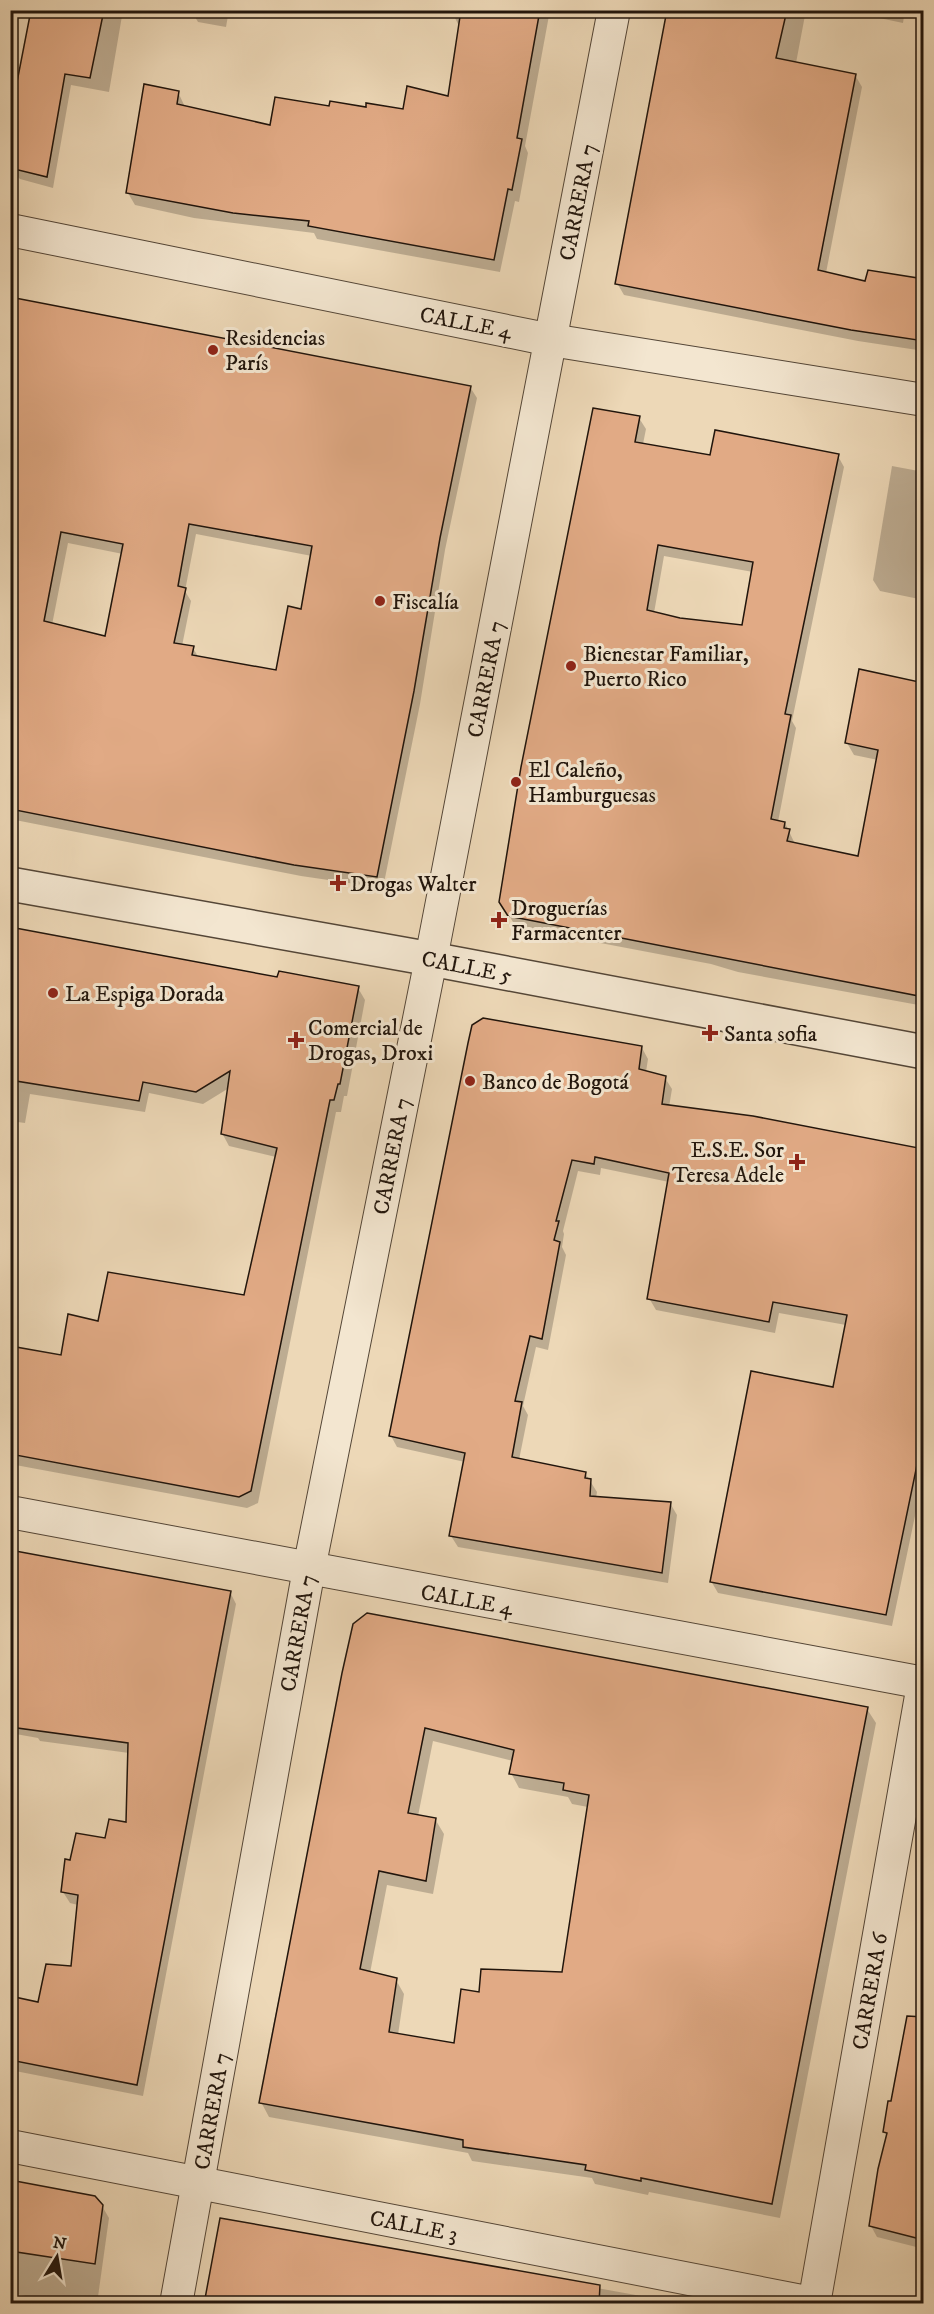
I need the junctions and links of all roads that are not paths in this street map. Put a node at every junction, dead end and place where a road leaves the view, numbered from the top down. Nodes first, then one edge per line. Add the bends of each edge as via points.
1 (614, 10) edge
2 (10, 230) edge
3 (551, 340) junction
4 (924, 400) edge
5 (10, 884) edge
6 (431, 959) junction
7 (924, 1052) edge
8 (10, 1512) edge
9 (309, 1569) junction
10 (924, 1679) edge
11 (923, 1683) edge
12 (10, 2146) edge
13 (198, 2183) junction
14 (815, 2303) edge
15 (176, 2304) edge

1 - 3 street, CARRERA 7
2 - 3 street, CALLE 4
3 - 4 street, CALLE 4
3 - 6 street, CARRERA 7
5 - 6 street, CALLE 5
6 - 7 street, CALLE 5
6 - 9 street, CARRERA 7
8 - 9 street, CALLE 4
9 - 11 street, CALLE 4
9 - 13 street, CARRERA 7
10 - 11 street, CARRERA 6
11 - 14 street, CARRERA 6
12 - 13 street, CALLE 3
13 - 14 street, CALLE 3
13 - 15 street, CARRERA 7

